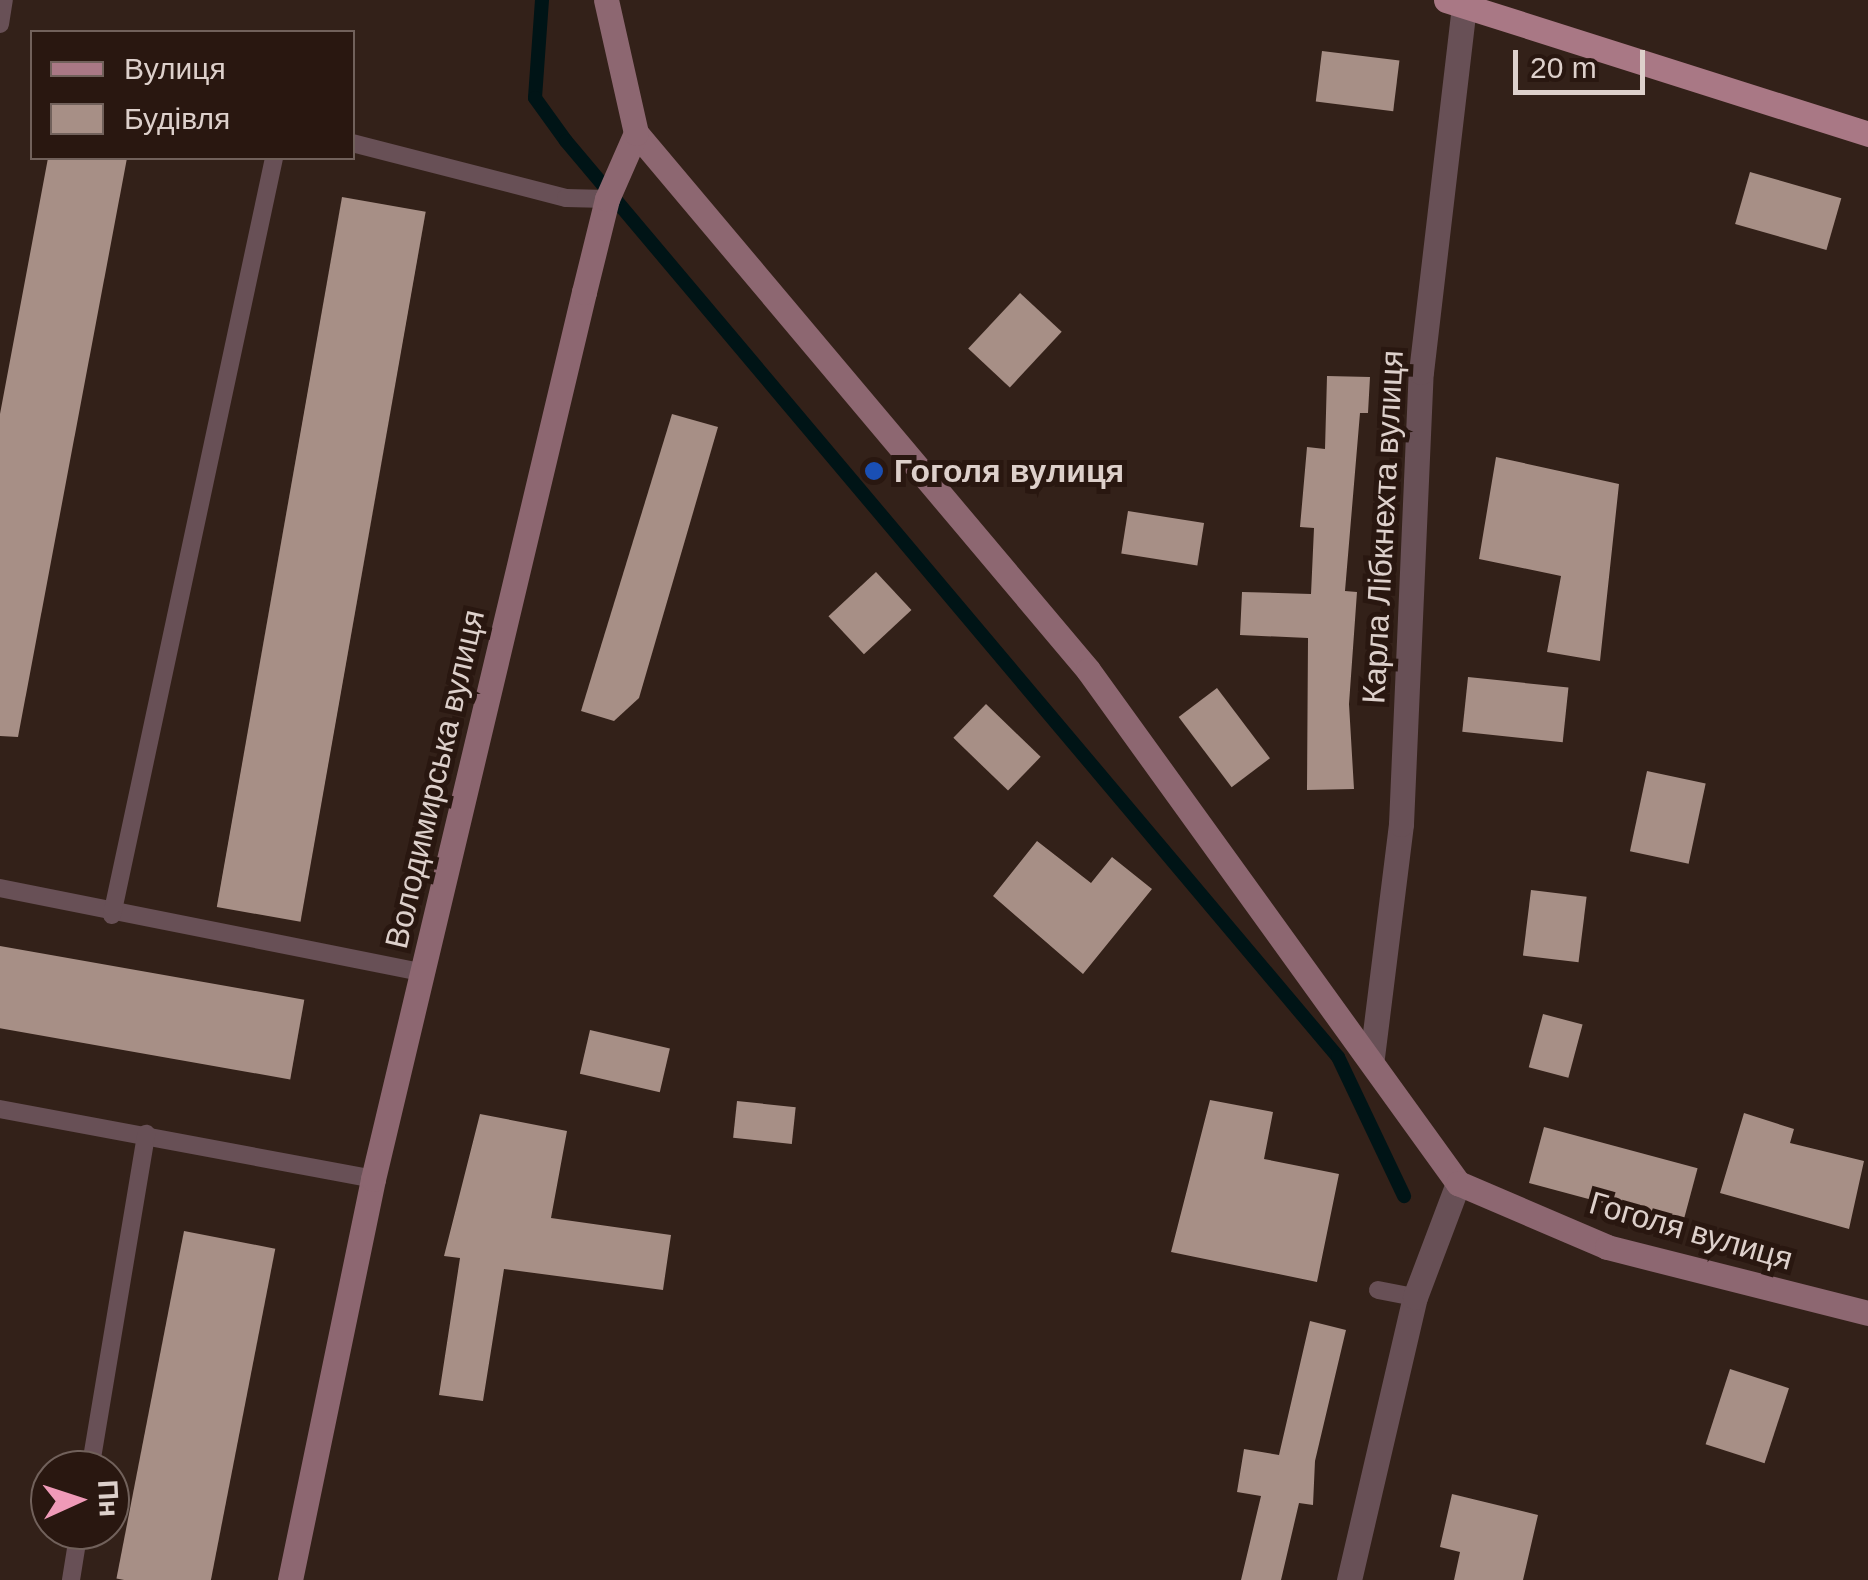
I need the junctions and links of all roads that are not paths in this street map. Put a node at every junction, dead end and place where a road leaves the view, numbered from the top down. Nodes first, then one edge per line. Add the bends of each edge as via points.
1 (4, 0) edge
2 (606, 0) edge
3 (1459, 2) edge
4 (0, 24) edge
5 (636, 132) junction
6 (1868, 134) edge
7 (355, 144) edge
8 (274, 160) edge
9 (607, 198) junction
10 (0, 888) edge
11 (112, 914) junction
12 (422, 972) junction
13 (1372, 1057) junction
14 (0, 1108) edge
15 (146, 1134) junction
16 (373, 1179) junction
17 (1458, 1183) junction
18 (1378, 1290) dead end
19 (1415, 1297) junction
20 (1868, 1312) edge
21 (93, 1450) edge
22 (76, 1550) edge
23 (71, 1580) edge
24 (290, 1580) edge
25 (1350, 1580) edge

1 - 4 lane
2 - 5 main road
3 - 6 main road
3 - 13 street, Карла Лібкнехта вулиця via 1422,372 1401,824
5 - 9 main road, Володимирська вулиця
5 - 13 main road via 1088,670
7 - 9 lane via 566,198
8 - 11 lane
9 - 12 main road, Володимирська вулиця
10 - 11 lane
11 - 12 lane
12 - 16 main road, Володимирська вулиця
13 - 17 main road
14 - 15 lane
15 - 16 lane
15 - 21 lane
16 - 24 main road, Володимирська вулиця
17 - 19 street
17 - 20 main road, Гоголя вулиця via 1607,1246
18 - 19 lane
19 - 25 street
22 - 23 lane

